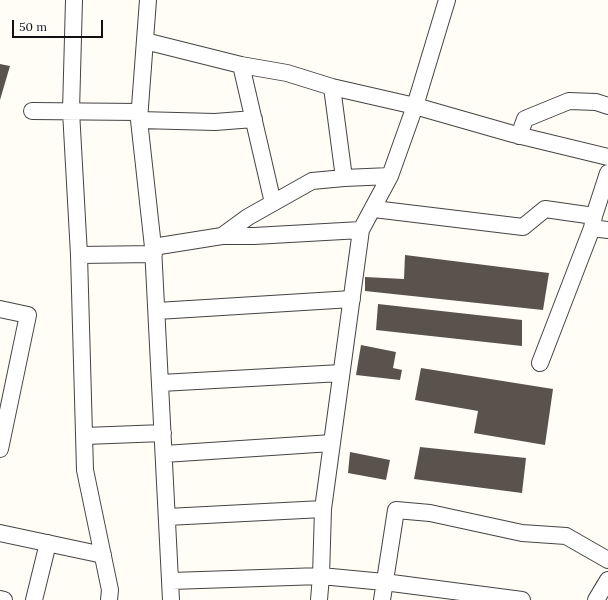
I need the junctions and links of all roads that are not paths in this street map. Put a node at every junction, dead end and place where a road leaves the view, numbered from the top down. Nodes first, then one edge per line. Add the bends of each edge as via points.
1 (74, 0) edge
2 (148, 0) edge
3 (447, 0) edge
4 (145, 41) junction
5 (241, 65) junction
6 (332, 87) junction
7 (415, 106) junction
8 (608, 106) edge
9 (32, 111) dead end
10 (71, 111) junction
11 (139, 116) junction
12 (254, 119) junction
13 (519, 136) junction
14 (608, 157) edge
15 (608, 173) edge
16 (390, 176) junction
17 (344, 178) junction
18 (274, 203) junction
19 (374, 209) junction
20 (593, 222) junction
21 (361, 230) junction
22 (608, 230) edge
23 (222, 236) junction
24 (154, 250) junction
25 (79, 255) junction
26 (352, 299) junction
27 (0, 309) edge
28 (157, 311) junction
29 (540, 363) dead end
30 (341, 373) junction
31 (161, 383) junction
32 (163, 433) junction
33 (85, 436) junction
34 (332, 443) junction
35 (0, 449) edge
36 (164, 454) junction
37 (323, 509) junction
38 (167, 517) junction
39 (0, 533) edge
40 (48, 543) junction
41 (103, 555) junction
42 (608, 560) edge
43 (321, 576) junction
44 (608, 580) edge
45 (171, 582) junction
46 (384, 582) junction
47 (0, 599) edge
48 (4, 600) edge
49 (34, 600) edge
50 (109, 600) edge
51 (171, 600) edge
52 (319, 600) edge
53 (382, 600) edge
54 (522, 600) edge
55 (596, 600) edge

1 - 10 street
2 - 4 street
3 - 7 street
4 - 5 street
4 - 11 street
5 - 6 street via 288,73
5 - 12 street
6 - 7 street
6 - 17 street
7 - 13 street
7 - 16 street
8 - 13 street via 596,102 569,101 525,119
9 - 10 street
10 - 11 street
10 - 25 street
11 - 12 street via 215,122
11 - 24 street
12 - 18 street
13 - 14 street
15 - 20 street
16 - 17 street
16 - 19 street
17 - 18 street via 312,181
18 - 23 street via 248,217
19 - 20 street via 523,228 545,209
19 - 21 street
20 - 22 street
20 - 29 street
21 - 23 street
21 - 26 street
23 - 24 street
24 - 25 street
24 - 28 street
25 - 33 street
26 - 28 street
26 - 30 street
27 - 35 street via 28,315
28 - 31 street
30 - 31 street
30 - 34 street
31 - 32 street
32 - 33 street
32 - 36 street
33 - 41 street via 85,470
34 - 36 street
34 - 37 street
36 - 38 street
37 - 38 street
37 - 43 street
38 - 45 street
39 - 40 street
40 - 41 street
40 - 49 street
41 - 50 street via 110,590
42 - 46 street via 566,536 522,533 430,513 396,510
43 - 45 street
43 - 46 street
43 - 52 street
44 - 55 street
45 - 51 street
46 - 53 street
46 - 54 street
47 - 48 street

